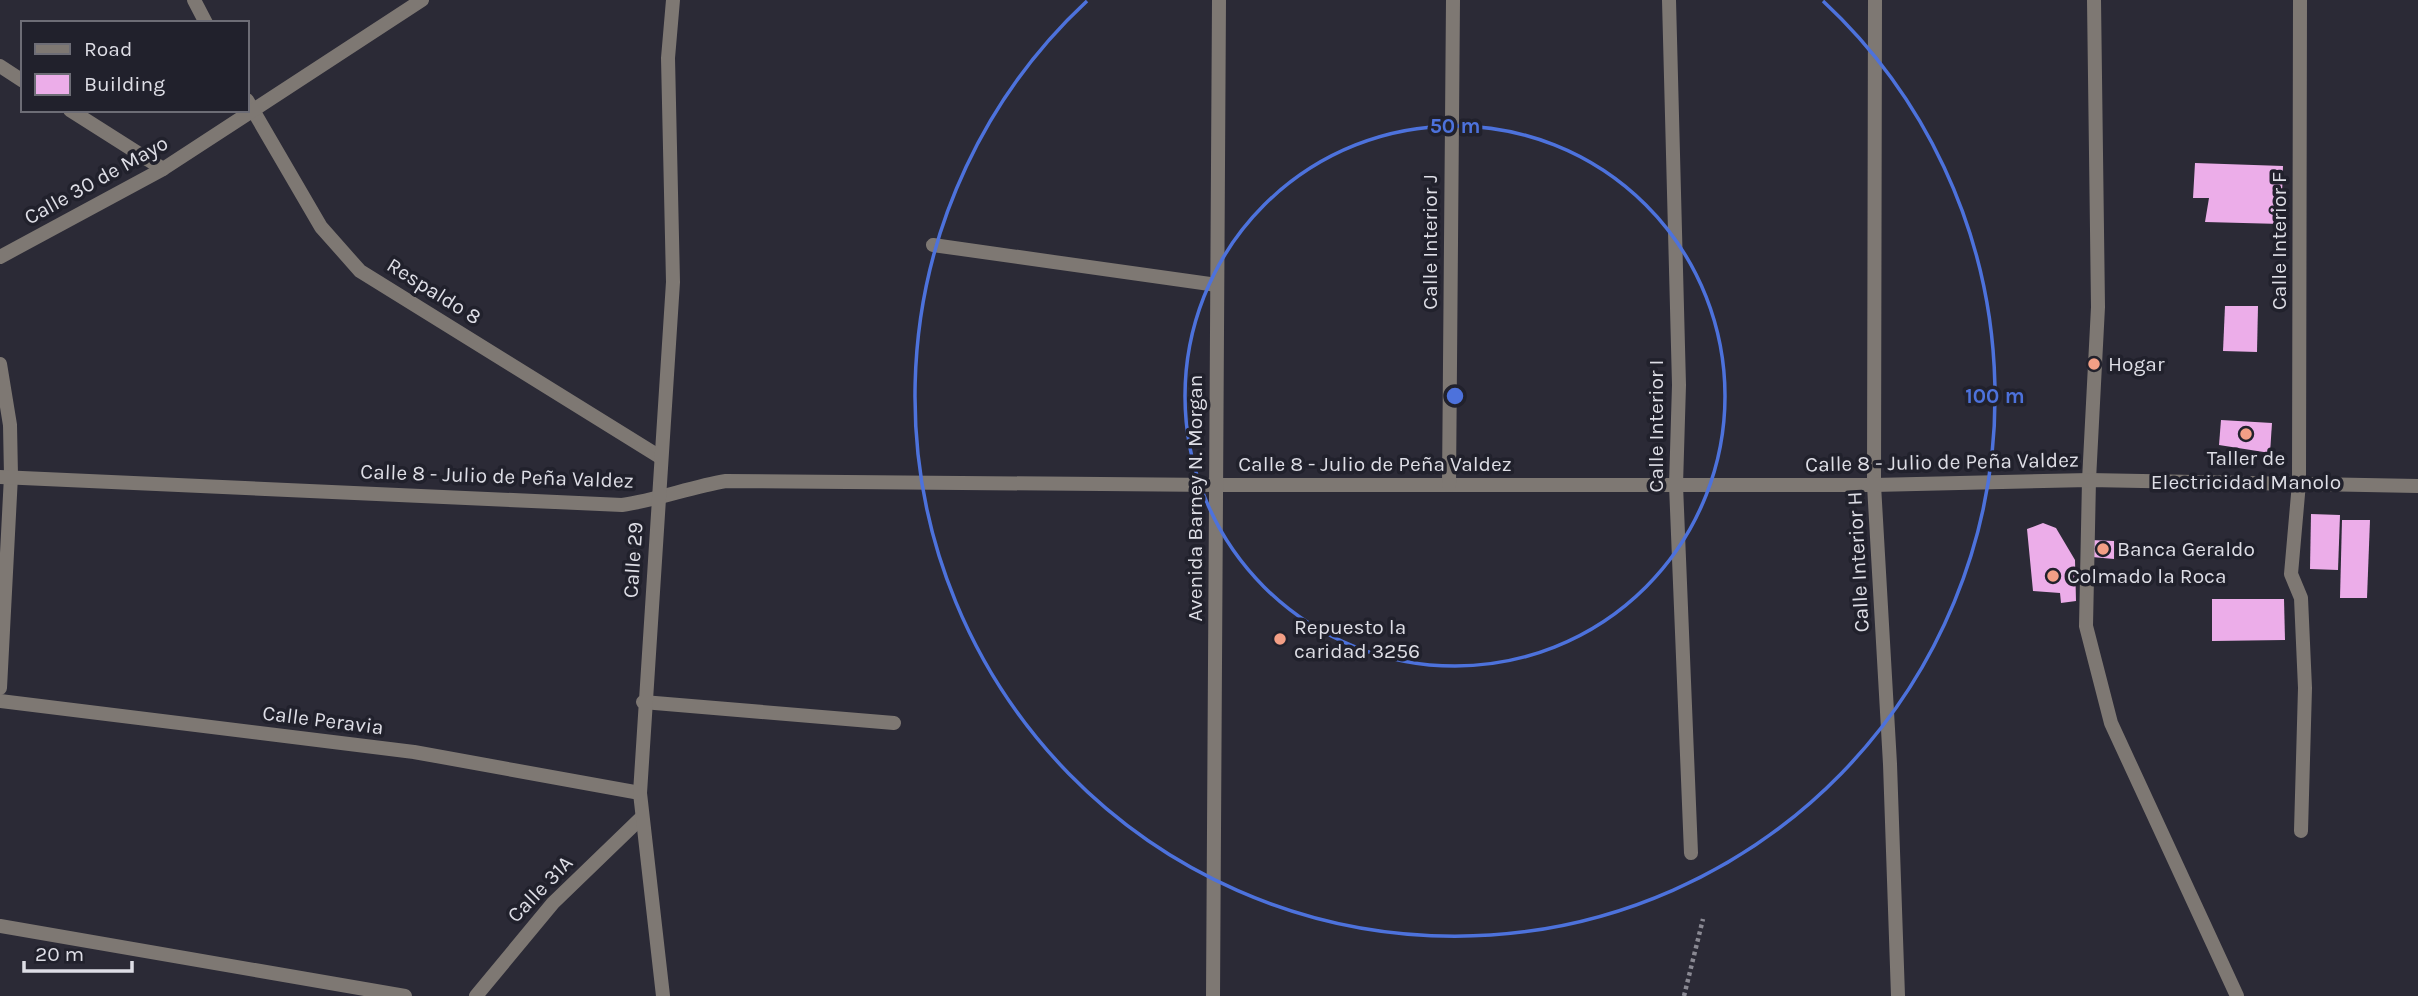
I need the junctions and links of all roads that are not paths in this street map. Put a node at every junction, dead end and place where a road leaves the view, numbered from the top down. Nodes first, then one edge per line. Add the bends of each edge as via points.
1 (194, 0) edge
2 (422, 0) edge
3 (673, 0) edge
4 (1219, 0) edge
5 (1452, 0) edge
6 (1669, 0) edge
7 (1875, 0) edge
8 (2094, 0) edge
9 (2300, 0) edge
10 (205, 21) edge
11 (0, 66) edge
12 (21, 79) edge
13 (250, 105) edge
14 (72, 112) edge
15 (240, 112) edge
16 (163, 169) junction
17 (933, 245) dead end
18 (0, 257) edge
19 (1217, 285) junction
20 (0, 364) edge
21 (660, 457) junction
22 (6, 477) edge
23 (2089, 480) junction
24 (2300, 483) junction
25 (1216, 485) junction
26 (1449, 485) junction
27 (1676, 485) junction
28 (1874, 485) junction
29 (2418, 486) edge
30 (659, 500) junction
31 (0, 688) edge
32 (0, 701) edge
33 (643, 702) junction
34 (894, 723) dead end
35 (640, 793) junction
36 (641, 818) junction
37 (2301, 831) dead end
38 (1691, 853) dead end
39 (0, 926) edge
40 (405, 996) edge
41 (476, 996) edge
42 (663, 996) edge
43 (1213, 996) edge
44 (1898, 996) edge
45 (2237, 996) edge

1 - 10 street
2 - 13 street, Calle 30 de Mayo
3 - 21 street, Calle 29 via 668,58 673,282
4 - 19 street, Avenida Barney N. Morgan
5 - 26 street, Calle Interior J
6 - 27 street, Calle Interior I via 1679,385
7 - 28 street, Calle Interior H
8 - 23 street via 2098,307
9 - 24 street, Calle Interior F
11 - 12 street
13 - 21 street, Respaldo 8 via 321,227 360,271
14 - 16 street
15 - 16 street, Calle 30 de Mayo
16 - 18 street, Calle 30 de Mayo
17 - 19 street
19 - 25 street, Avenida Barney N. Morgan
20 - 22 street via 10,425
21 - 30 street, Calle 29
22 - 30 street, Calle 8 - Julio de Peña Valdez via 622,505
22 - 31 street
23 - 24 street, Calle 8 - Julio de Peña Valdez
23 - 28 street, Calle 8 - Julio de Peña Valdez
23 - 45 street via 2086,626 2097,677 2111,723
24 - 29 street, Calle 8 - Julio de Peña Valdez
24 - 37 street, Calle Interior F via 2291,574 2301,598 2305,676
25 - 26 street, Calle 8 - Julio de Peña Valdez
25 - 30 street, Calle 8 - Julio de Peña Valdez via 726,481
25 - 43 street, Avenida Barney N. Morgan
26 - 27 street, Calle 8 - Julio de Peña Valdez
27 - 28 street, Calle 8 - Julio de Peña Valdez
27 - 38 street, Calle Interior I
28 - 44 street, Calle Interior H
30 - 33 street, Calle 29
32 - 35 street, Calle Peravia via 414,752
33 - 34 street
33 - 35 street, Calle 29
35 - 36 street, Calle 29
36 - 41 street, Calle 31A via 552,903
36 - 42 street, Calle 29
39 - 40 street

